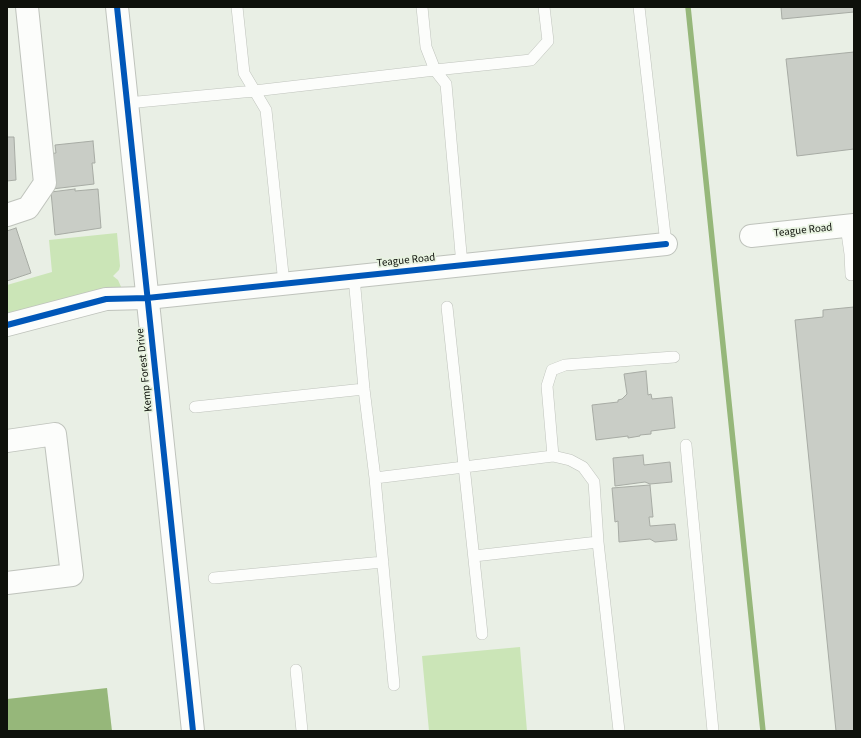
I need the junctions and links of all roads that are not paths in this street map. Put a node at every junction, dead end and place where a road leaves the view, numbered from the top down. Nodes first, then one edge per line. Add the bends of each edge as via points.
1 (27, 7) edge
2 (117, 7) edge
3 (236, 7) edge
4 (422, 7) edge
5 (544, 7) edge
6 (639, 7) edge
7 (435, 70) junction
8 (254, 91) junction
9 (127, 103) junction
10 (7, 215) edge
11 (850, 226) edge
12 (751, 236) dead end
13 (666, 244) joint
14 (462, 266) junction
15 (851, 275) dead end
16 (354, 277) junction
17 (284, 284) junction
18 (148, 298) junction
19 (447, 307) dead end
20 (7, 325) edge
21 (674, 357) dead end
22 (364, 389) junction
23 (195, 407) dead end
24 (7, 441) edge
25 (686, 445) dead end
26 (553, 456) junction
27 (464, 468) junction
28 (375, 478) junction
29 (598, 542) junction
30 (474, 556) junction
31 (383, 562) junction
32 (214, 578) dead end
33 (7, 583) edge
34 (482, 634) dead end
35 (296, 670) dead end
36 (394, 685) dead end
37 (193, 731) edge
38 (302, 731) edge
39 (619, 731) edge
40 (713, 731) edge

1 - 10 street via 45,183 28,208
2 - 9 street, Kemp Forest Drive
3 - 8 lane via 244,73
4 - 7 lane via 426,47
5 - 7 lane via 548,41 531,60
6 - 13 lane
7 - 8 lane
7 - 14 lane via 446,84
8 - 9 lane
8 - 17 lane via 266,110
9 - 18 street, Kemp Forest Drive
11 - 12 street, Teague Road
11 - 15 lane
13 - 14 street, Teague Road
14 - 16 street, Teague Road
16 - 17 street, Teague Road
16 - 22 lane
17 - 18 street, Teague Road
18 - 20 street, Teague Road via 106,299
18 - 37 street, Kemp Forest Drive
19 - 27 lane
21 - 26 lane via 565,365 552,370 547,386
22 - 23 lane
22 - 28 lane
24 - 33 street via 55,434 72,574
25 - 40 lane
26 - 27 lane
26 - 29 lane via 570,460 583,467 594,482
27 - 28 lane
27 - 30 lane
28 - 31 lane
29 - 30 lane
29 - 39 lane
30 - 34 lane
31 - 32 lane
31 - 36 lane
35 - 38 lane

